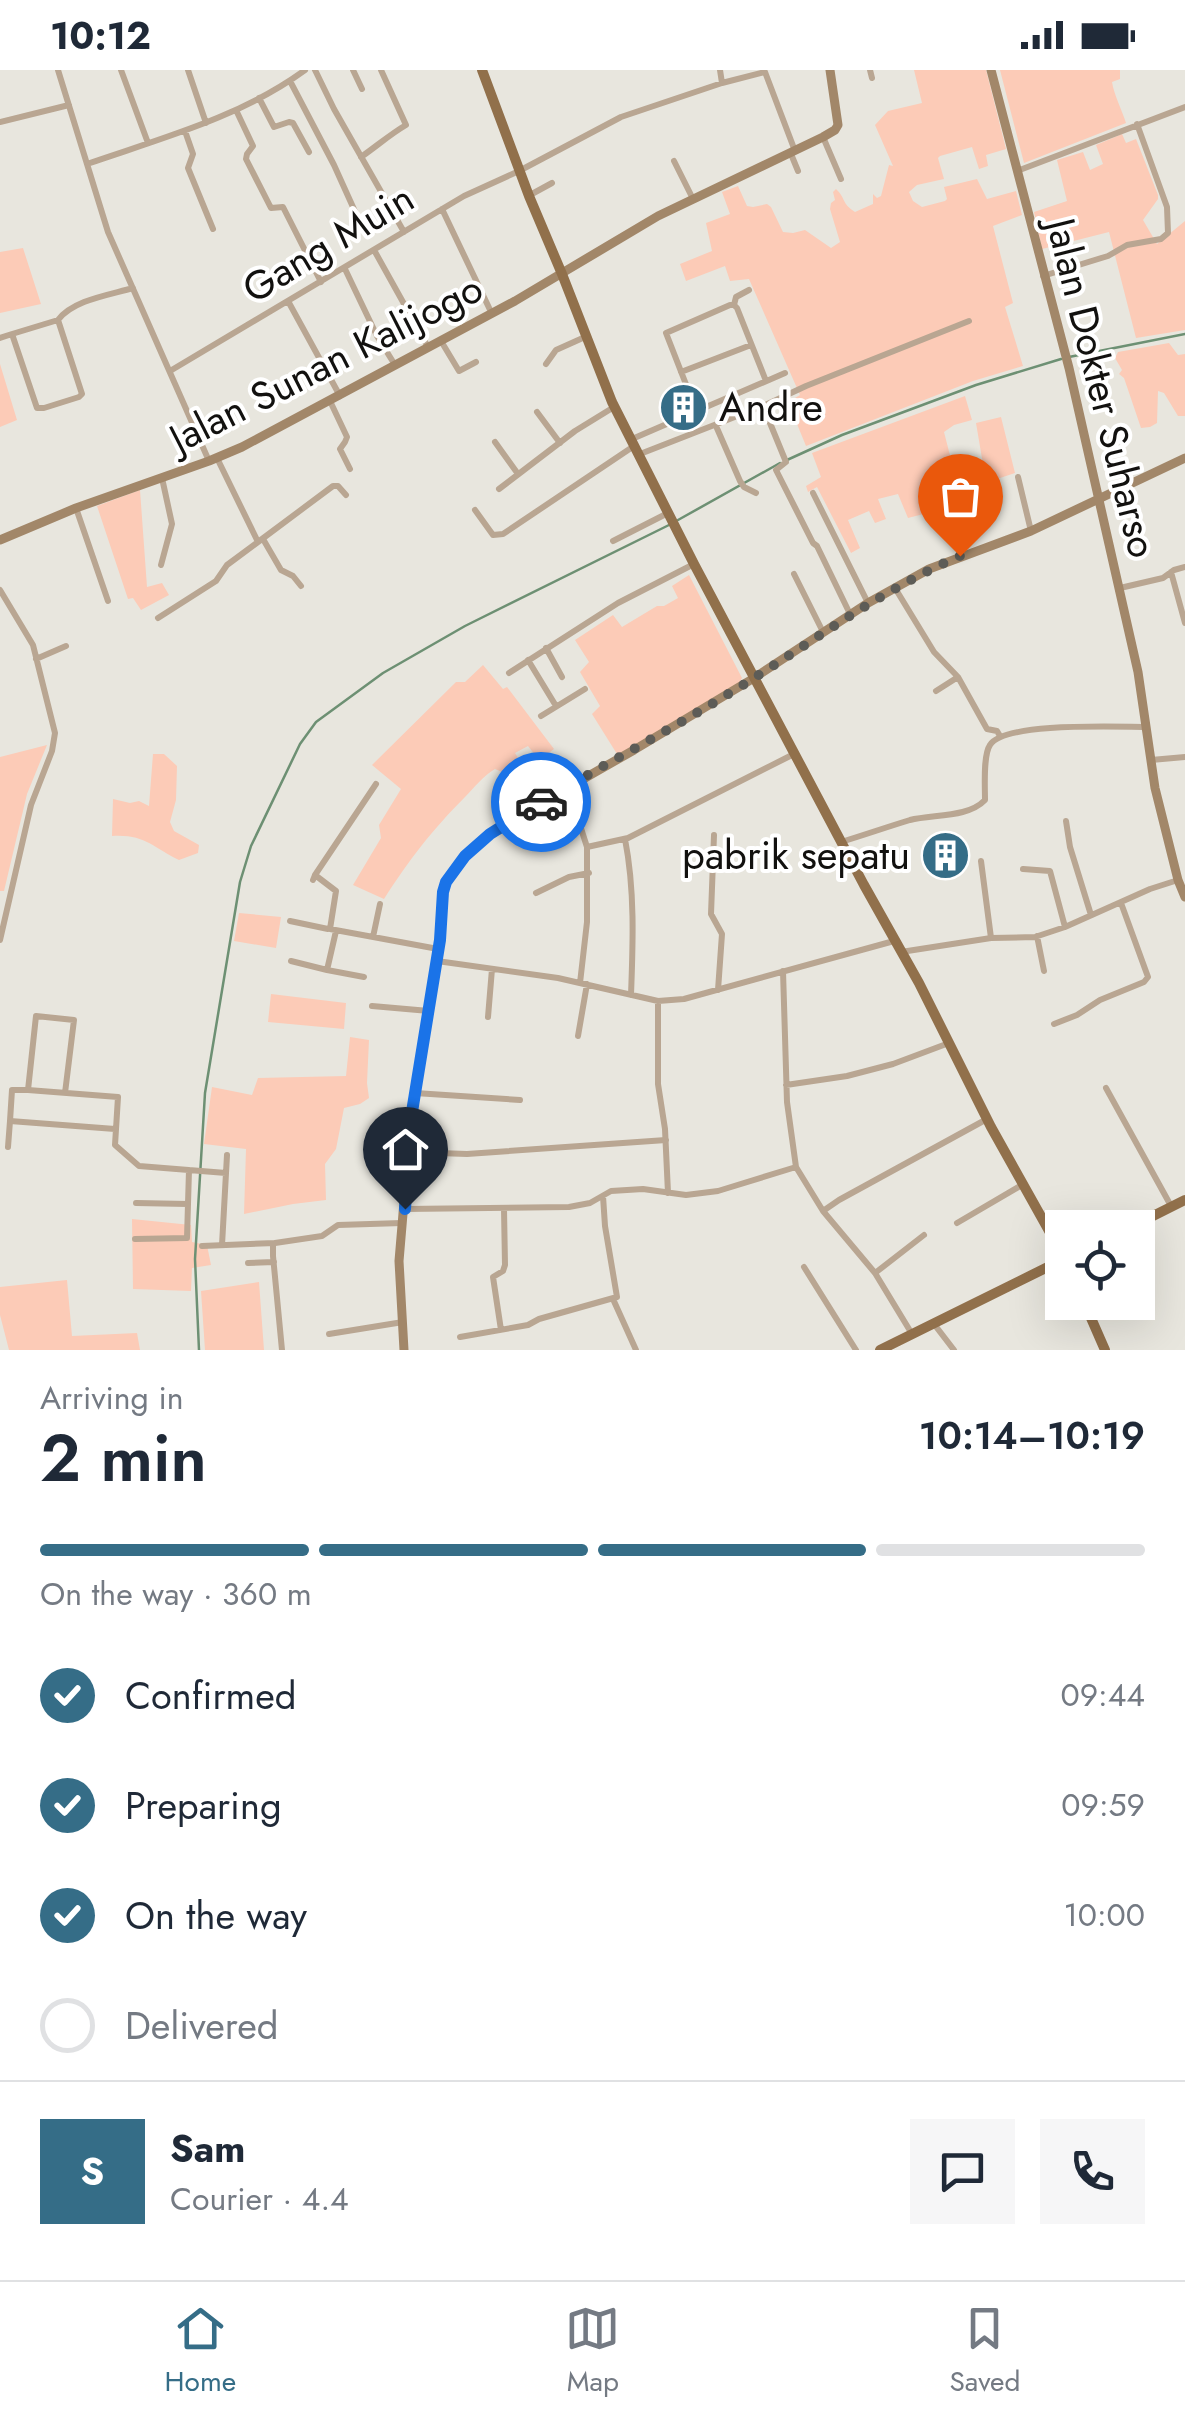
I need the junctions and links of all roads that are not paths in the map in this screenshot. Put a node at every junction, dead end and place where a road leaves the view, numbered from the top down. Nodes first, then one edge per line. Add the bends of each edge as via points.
1 (58, 70) edge
2 (121, 70) edge
3 (188, 70) edge
4 (305, 70) edge
5 (315, 70) edge
6 (353, 70) edge
7 (381, 70) edge
8 (482, 70) edge
9 (720, 70) edge
10 (830, 70) edge
11 (991, 70) edge
12 (765, 71) edge
13 (290, 81) junction
14 (722, 83) junction
15 (362, 89) dead end
16 (259, 98) junction
17 (69, 105) junction
18 (1185, 107) edge
19 (236, 110) junction
20 (0, 122) edge
21 (206, 123) junction
22 (1136, 124) junction
23 (185, 131) junction
24 (822, 137) junction
25 (148, 143) junction
26 (308, 152) dead end
27 (794, 153) junction
28 (361, 157) junction
29 (674, 161) dead end
30 (87, 164) junction
31 (519, 170) junction
32 (798, 171) dead end
33 (1017, 171) junction
34 (840, 179) dead end
35 (552, 184) dead end
36 (529, 196) junction
37 (693, 199) junction
38 (442, 209) junction
39 (362, 226) dead end
40 (213, 230) dead end
41 (404, 232) junction
42 (374, 250) junction
43 (345, 269) junction
44 (562, 274) junction
45 (1044, 276) junction
46 (322, 282) junction
47 (133, 288) junction
48 (749, 290) dead end
49 (288, 301) junction
50 (734, 305) junction
51 (492, 314) junction
52 (58, 320) junction
53 (969, 321) dead end
54 (12, 334) junction
55 (586, 336) junction
56 (0, 338) edge
57 (441, 342) junction
58 (752, 345) junction
59 (429, 348) junction
60 (476, 362) dead end
61 (546, 364) dead end
62 (396, 366) junction
63 (170, 372) junction
64 (680, 372) junction
65 (785, 373) dead end
66 (766, 381) junction
67 (335, 398) junction
68 (762, 406) junction
69 (614, 407) junction
70 (696, 410) junction
71 (537, 412) dead end
72 (716, 426) junction
73 (495, 442) dead end
74 (560, 443) junction
75 (634, 447) junction
76 (1185, 458) edge
77 (213, 460) junction
78 (350, 469) dead end
79 (518, 474) junction
80 (1018, 477) dead end
81 (162, 478) junction
82 (498, 488) dead end
83 (756, 493) dead end
84 (813, 493) dead end
85 (346, 495) dead end
86 (1097, 498) junction
87 (76, 508) junction
88 (475, 510) dead end
89 (668, 514) junction
90 (1031, 532) junction
91 (0, 540) edge
92 (261, 541) junction
93 (612, 541) dead end
94 (694, 564) junction
95 (161, 565) dead end
96 (1185, 567) edge
97 (1171, 572) junction
98 (794, 574) dead end
99 (301, 586) dead end
100 (895, 588) junction
101 (1120, 588) junction
102 (0, 590) edge
103 (108, 601) dead end
104 (868, 603) junction
105 (850, 614) junction
106 (158, 618) dead end
107 (1185, 623) edge
108 (823, 632) junction
109 (66, 646) dead end
110 (546, 648) junction
111 (36, 659) junction
112 (528, 660) junction
113 (510, 673) dead end
114 (562, 677) dead end
115 (754, 678) junction
116 (958, 678) junction
117 (585, 689) dead end
118 (936, 691) dead end
119 (556, 706) junction
120 (540, 716) dead end
121 (1146, 727) junction
122 (1000, 736) junction
123 (795, 754) junction
124 (1185, 757) edge
125 (1151, 760) junction
126 (376, 784) dead end
127 (568, 786) junction
128 (1066, 821) dead end
129 (714, 836) dead end
130 (626, 839) junction
131 (841, 842) junction
132 (588, 847) junction
133 (981, 860) dead end
134 (1180, 864) edge
135 (1023, 870) dead end
136 (589, 873) junction
137 (1178, 880) junction
138 (536, 892) dead end
139 (1185, 897) edge
140 (1121, 903) junction
141 (380, 904) dead end
142 (1092, 916) junction
143 (290, 920) dead end
144 (1065, 928) junction
145 (332, 930) junction
146 (1037, 936) junction
147 (374, 938) junction
148 (991, 938) junction
149 (0, 940) edge
150 (898, 946) junction
151 (438, 949) junction
152 (291, 961) dead end
153 (436, 962) junction
154 (492, 969) junction
155 (328, 970) junction
156 (783, 971) junction
157 (1044, 971) dead end
158 (364, 977) dead end
159 (584, 984) junction
160 (718, 990) junction
161 (630, 995) junction
162 (658, 1002) junction
163 (372, 1006) dead end
164 (429, 1011) junction
165 (488, 1016) dead end
166 (1054, 1024) dead end
167 (578, 1036) dead end
168 (949, 1044) junction
169 (786, 1085) junction
170 (1106, 1088) dead end
171 (28, 1090) junction
172 (66, 1092) junction
173 (416, 1093) junction
174 (520, 1100) dead end
175 (987, 1120) junction
176 (10, 1121) junction
177 (115, 1129) junction
178 (666, 1140) junction
179 (8, 1147) dead end
180 (409, 1152) junction
181 (227, 1154) dead end
182 (796, 1167) junction
183 (196, 1171) junction
184 (226, 1174) junction
185 (1023, 1185) junction
186 (668, 1193) junction
187 (603, 1196) junction
188 (1185, 1200) edge
189 (136, 1203) dead end
190 (188, 1204) junction
191 (1172, 1207) junction
192 (405, 1209) junction
193 (504, 1209) junction
194 (824, 1210) junction
195 (1155, 1215) edge
196 (958, 1223) dead end
197 (403, 1224) junction
198 (1045, 1226) edge
199 (924, 1235) dead end
200 (135, 1239) dead end
201 (276, 1243) junction
202 (222, 1245) junction
203 (202, 1246) dead end
204 (274, 1262) junction
205 (248, 1263) dead end
206 (1045, 1266) edge
207 (804, 1267) dead end
208 (876, 1273) junction
209 (613, 1299) junction
210 (1092, 1320) edge
211 (403, 1322) junction
212 (933, 1323) junction
213 (501, 1330) junction
214 (329, 1334) dead end
215 (912, 1334) junction
216 (460, 1337) dead end
217 (282, 1350) edge
218 (404, 1350) edge
219 (636, 1350) edge
220 (856, 1350) edge
221 (880, 1350) edge
222 (954, 1350) edge
223 (1105, 1350) edge

1 - 17 street
2 - 25 street
3 - 21 street
4 - 13 street
5 - 28 street
6 - 15 street
7 - 28 street via 406,125
8 - 31 main road
9 - 14 street
10 - 24 street via 838,125
11 - 33 street, Jalan Dokter Suharso
12 - 14 street, Gang Muin
12 - 27 street
13 - 16 street
13 - 39 street
14 - 31 street, Gang Muin via 621,117
16 - 19 street
16 - 26 street via 274,126 294,124
17 - 20 street
17 - 30 street
18 - 22 street
19 - 21 street
19 - 46 street via 253,146 246,159 262,192 272,208 283,208
21 - 23 street
22 - 33 street
22 - 45 street via 1167,207 1168,233
23 - 25 street
23 - 40 street via 193,154 188,168
24 - 27 street, Jalan Sunan Kalijogo
24 - 34 street
25 - 30 street
27 - 32 street
27 - 37 street, Jalan Sunan Kalijogo
28 - 41 street
29 - 37 street
30 - 47 street
31 - 36 main road
31 - 38 street, Gang Muin
33 - 45 street, Jalan Dokter Suharso
35 - 36 street
36 - 44 main road
37 - 44 street, Jalan Sunan Kalijogo
38 - 41 street, Gang Muin
38 - 51 street
41 - 42 street, Gang Muin
42 - 43 street, Gang Muin
42 - 59 street
43 - 46 street, Gang Muin
43 - 62 street
44 - 51 street, Jalan Sunan Kalijogo
44 - 55 main road
45 - 86 street, Jalan Dokter Suharso
46 - 49 street, Gang Muin
47 - 52 street via 72,307
47 - 63 street
48 - 50 street
49 - 63 street, Gang Muin
49 - 67 street
50 - 58 street
50 - 64 street via 666,333
51 - 57 street, Jalan Sunan Kalijogo
52 - 54 street
52 - 54 street via 82,394 44,408 35,407
53 - 68 street
54 - 56 street
55 - 61 street via 556,350
55 - 69 main road
57 - 59 street, Jalan Sunan Kalijogo
57 - 60 street via 459,372
58 - 64 street
58 - 66 street
59 - 62 street, Jalan Sunan Kalijogo
62 - 67 street, Jalan Sunan Kalijogo
63 - 77 street
64 - 70 street
65 - 66 street
66 - 70 street
67 - 77 street, Jalan Sunan Kalijogo
67 - 78 street via 347,437 340,449
68 - 72 street
68 - 105 street via 785,459 776,470
69 - 74 street
69 - 75 main road
70 - 75 street
71 - 74 street
72 - 75 street
72 - 83 street via 742,484
73 - 79 street
74 - 79 street
75 - 88 street via 498,536
75 - 89 main road
76 - 86 street
77 - 81 street, Jalan Sunan Kalijogo
77 - 92 street
79 - 82 street
80 - 90 street
81 - 87 street, Jalan Sunan Kalijogo
81 - 95 street via 172,524
84 - 104 street
85 - 92 street via 333,486
86 - 90 street
86 - 101 street, Jalan Dokter Suharso
87 - 91 street, Jalan Sunan Kalijogo
87 - 103 street
89 - 93 street
89 - 94 main road
90 - 100 street
92 - 99 street
92 - 106 street
94 - 110 street
94 - 115 main road
96 - 97 street
97 - 101 street
97 - 107 street
98 - 108 street
100 - 104 street
100 - 116 street
101 - 121 street, Jalan Dokter Suharso
102 - 111 street
104 - 105 street
105 - 108 street
108 - 115 street
109 - 111 street
110 - 112 street
110 - 114 street
111 - 149 street via 55,742 31,805
112 - 113 street
112 - 119 street
115 - 123 main road
115 - 127 street
116 - 118 street
116 - 122 street via 987,729
117 - 119 street
119 - 120 street
121 - 122 street
121 - 125 street, Jalan Dokter Suharso
122 - 131 street via 987,749 981,805
123 - 130 street
123 - 131 main road
124 - 125 street
125 - 134 street, Jalan Dokter Suharso
126 - 145 street via 314,877 336,891
127 - 132 street
127 - 151 street via 465,856 443,892
128 - 142 street
129 - 160 street via 712,914 722,934
130 - 132 street
130 - 161 street
131 - 150 main road
132 - 136 street
133 - 148 street
134 - 137 street, Jalan Dokter Suharso
135 - 144 street via 1050,870
136 - 138 street
136 - 159 street
137 - 139 street, Jalan Dokter Suharso
137 - 140 street
140 - 142 street
140 - 166 street via 1148,978
141 - 147 street
142 - 144 street
143 - 145 street
144 - 146 street
145 - 147 street
145 - 155 street
146 - 148 street
146 - 157 street
147 - 151 street
148 - 150 street
150 - 156 street
150 - 168 main road
151 - 153 street
152 - 155 street
153 - 154 street
153 - 164 street
154 - 159 street
154 - 165 street
155 - 158 street
156 - 160 street
156 - 169 street
159 - 161 street
159 - 167 street
160 - 162 street
161 - 162 street
162 - 178 street
163 - 164 street
164 - 173 street
168 - 169 street via 847,1076
168 - 175 main road
169 - 182 street
170 - 191 street
171 - 172 street
171 - 172 street via 36,1016 74,1020
171 - 176 street via 12,1090
172 - 177 street via 118,1096
173 - 174 street
173 - 180 street
175 - 185 main road
175 - 194 street
176 - 177 street
176 - 179 street
177 - 183 street via 115,1145 139,1166
178 - 180 street
178 - 186 street
180 - 192 street
181 - 184 street
182 - 186 street via 718,1191
182 - 194 street
183 - 184 street
183 - 190 street
184 - 202 street
185 - 196 street
185 - 198 main road
186 - 187 street via 616,1190
187 - 193 street via 569,1206
187 - 209 street
188 - 191 main road
189 - 190 street
190 - 200 street via 187,1238
191 - 195 main road
192 - 193 street
192 - 197 street
193 - 213 street via 505,1265 493,1277
194 - 208 street
197 - 201 street via 338,1225 322,1236
197 - 211 street
199 - 208 street
201 - 202 street
201 - 204 street
202 - 203 street
204 - 205 street
204 - 217 street
206 - 212 main road
207 - 220 street
208 - 215 street
209 - 213 street
209 - 219 street
210 - 223 main road
211 - 214 street
211 - 218 street
212 - 215 main road
212 - 222 street
213 - 216 street
215 - 221 main road

